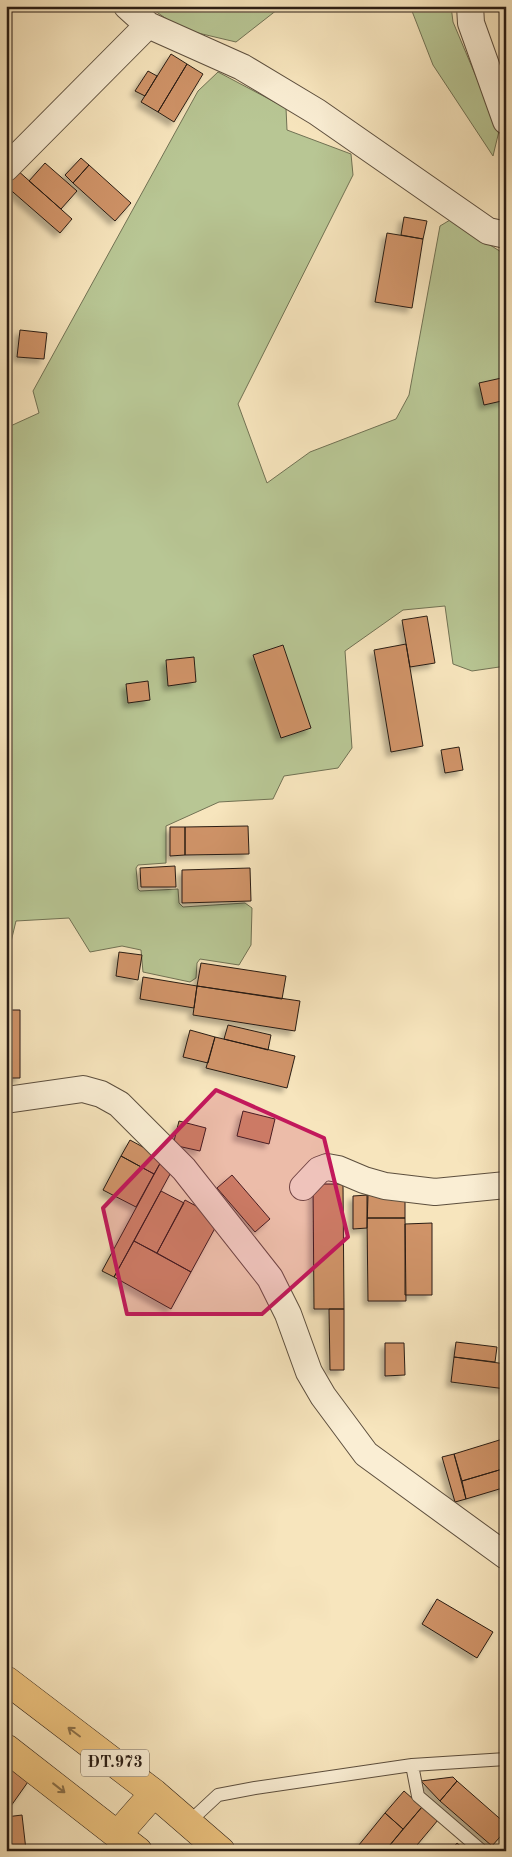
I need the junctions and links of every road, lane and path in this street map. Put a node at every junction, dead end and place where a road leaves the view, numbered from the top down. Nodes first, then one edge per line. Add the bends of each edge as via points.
1 (127, 6) edge
2 (470, 6) edge
3 (148, 25) junction
4 (495, 61) edge
5 (506, 122) edge
6 (6, 168) edge
7 (506, 235) edge
8 (6, 1100) edge
9 (506, 1185) edge
10 (303, 1187) dead end
11 (506, 1556) edge
12 (6, 1680) edge
13 (6, 1748) edge
14 (506, 1759) edge
15 (412, 1765) junction
16 (154, 1792) junction
17 (189, 1822) junction
18 (128, 1842) edge
19 (221, 1851) edge
20 (482, 1851) edge

1 - 3 street
2 - 4 street via 470,23
3 - 6 street
3 - 7 street via 242,67 317,112 488,231
4 - 5 street
8 - 11 street via 83,1089 119,1104 184,1170 270,1278 288,1314 309,1372 366,1454
9 - 10 street via 435,1192 385,1186 327,1167 319,1170
16 -> 12 main road, ĐT.973
13 -> 18 main road, ĐT.973
14 - 15 lane
15 - 17 lane via 218,1796
15 - 20 lane via 418,1796
16 - 17 main road, ĐT.973
16 - 18 main road
17 - 19 main road, ĐT.973

